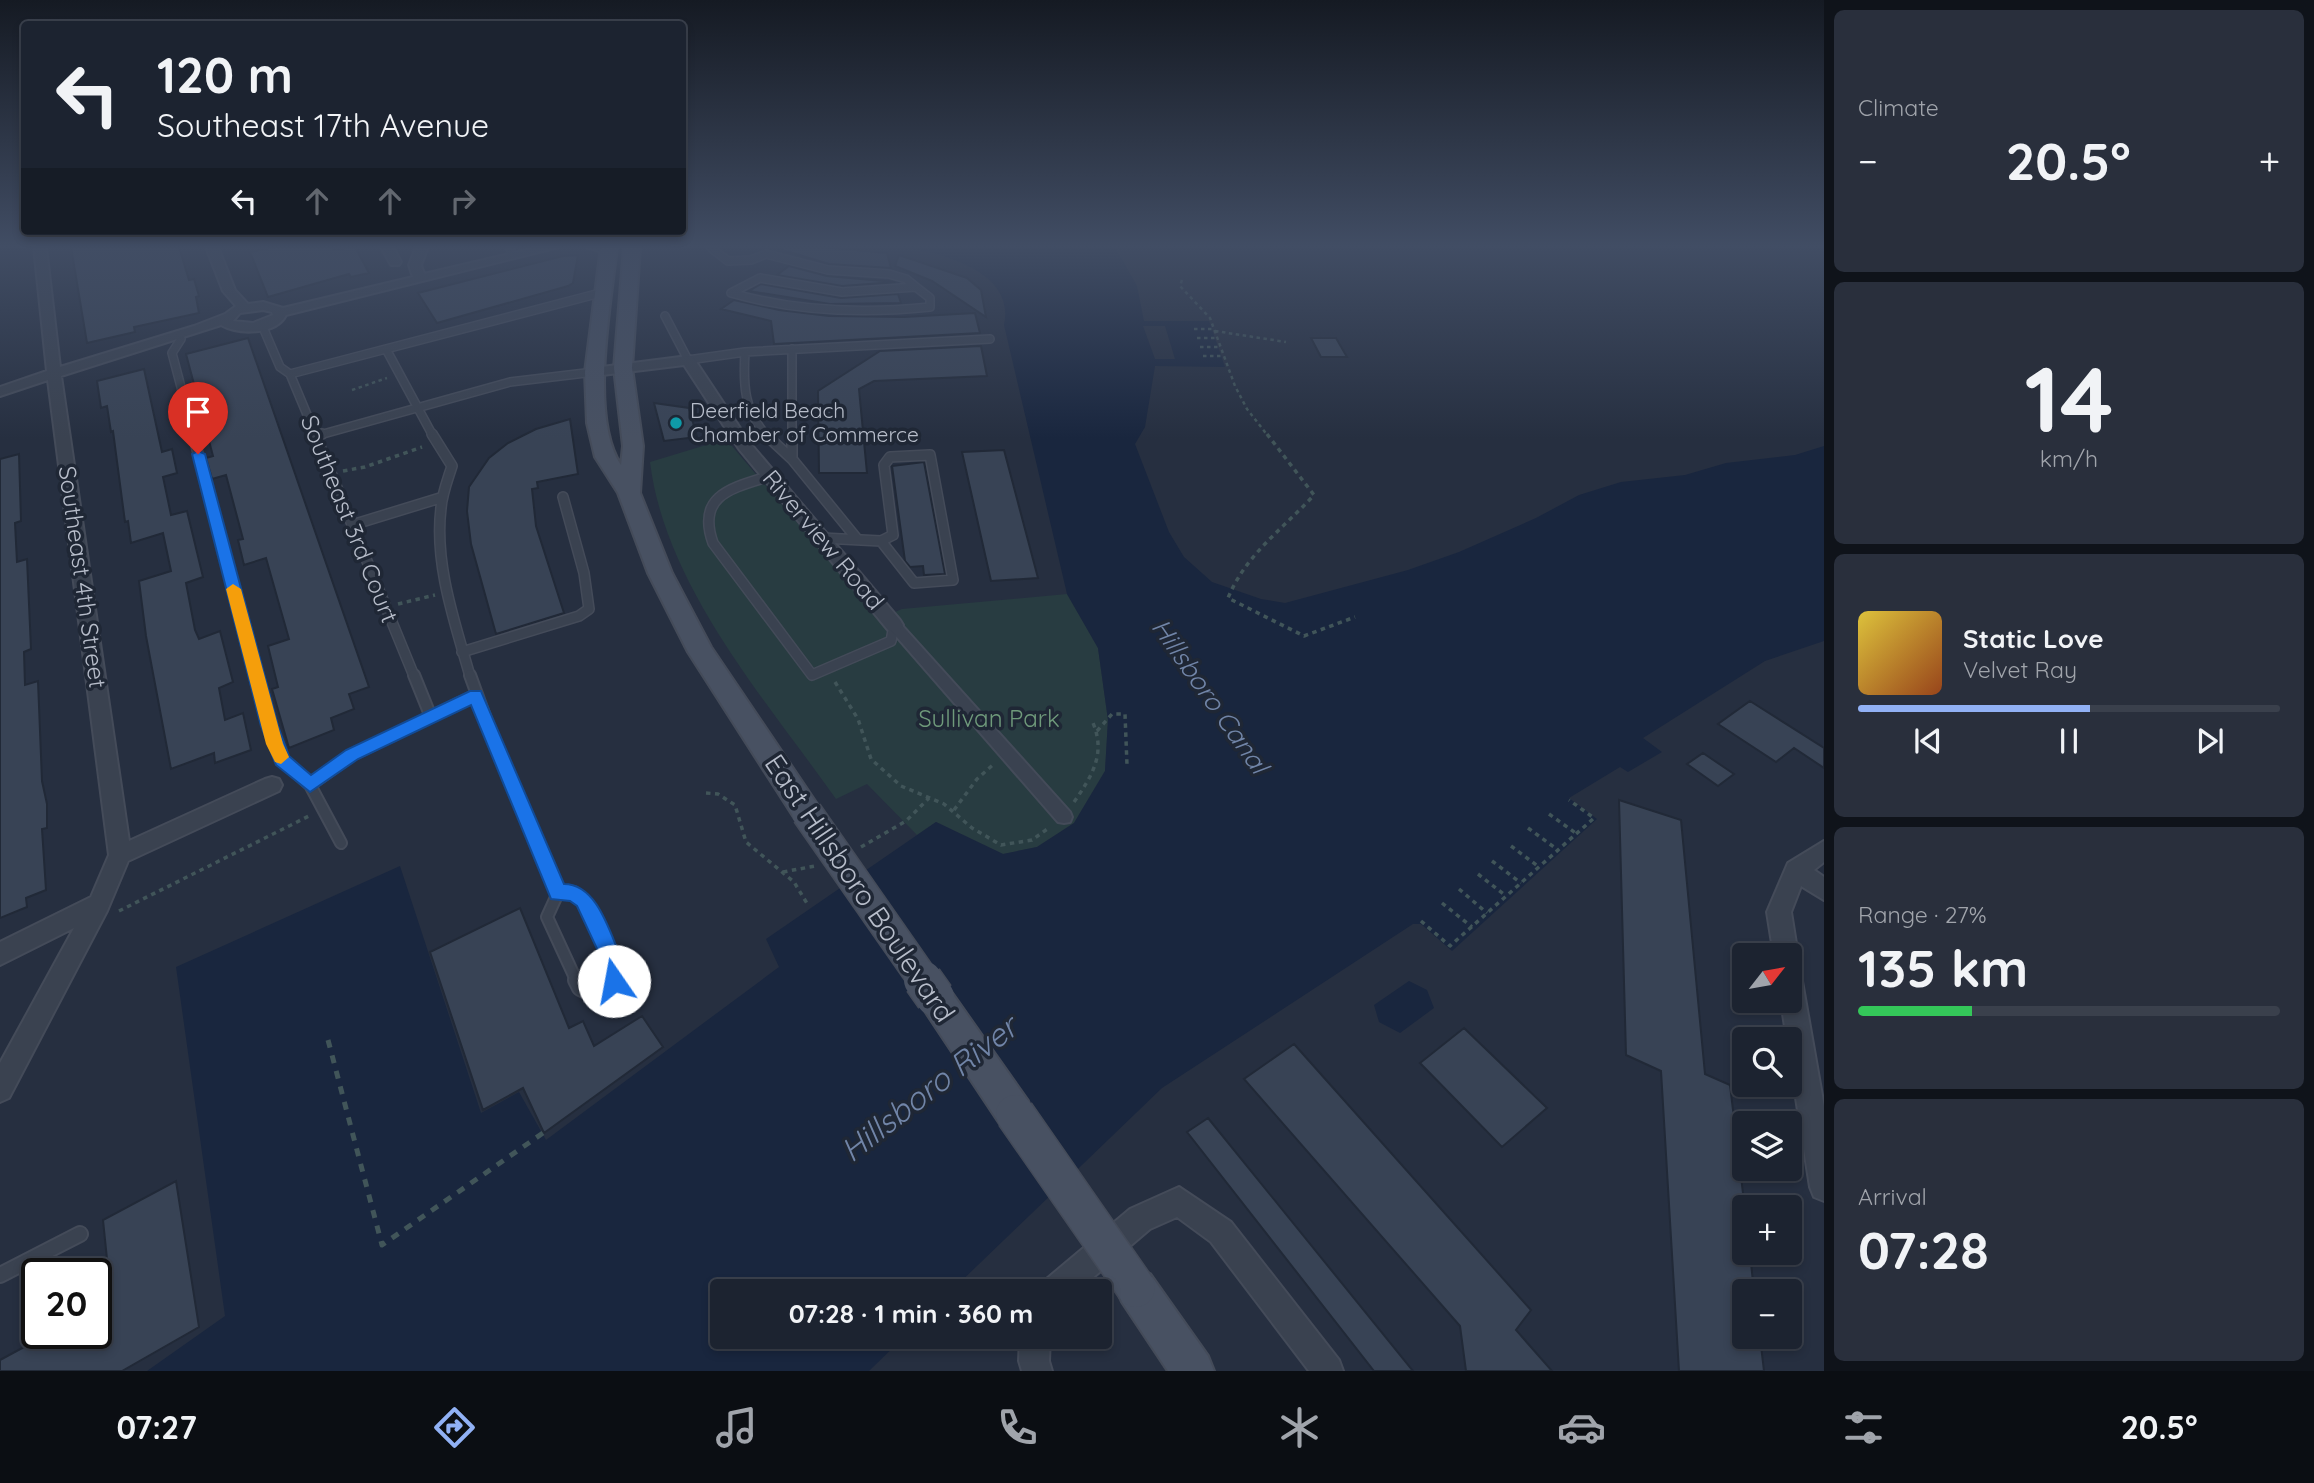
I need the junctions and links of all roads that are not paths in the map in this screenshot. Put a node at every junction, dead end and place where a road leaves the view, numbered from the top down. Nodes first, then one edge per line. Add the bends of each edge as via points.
1 (47, 311) edge
2 (239, 311) edge
3 (278, 311) edge
4 (285, 311) edge
5 (529, 311) edge
6 (602, 311) edge
7 (627, 311) edge
8 (821, 311) edge
9 (888, 311) edge
10 (281, 312) junction
11 (665, 316) dead end
12 (226, 318) junction
13 (262, 325) junction
14 (239, 328) junction
15 (181, 339) junction
16 (990, 339) dead end
17 (386, 349) junction
18 (792, 349) junction
19 (745, 352) junction
20 (688, 359) junction
21 (623, 368) junction
22 (594, 372) junction
23 (54, 373) junction
24 (290, 374) junction
25 (0, 392) edge
26 (417, 407) junction
27 (316, 436) junction
28 (792, 460) junction
29 (769, 476) junction
30 (629, 493) junction
31 (563, 497) dead end
32 (440, 498) junction
33 (352, 525) junction
34 (822, 538) junction
35 (858, 540) junction
36 (881, 541) junction
37 (894, 625) junction
38 (463, 652) junction
39 (475, 695) junction
40 (431, 717) junction
41 (272, 785) dead end
42 (310, 785) junction
43 (1064, 817) road end
44 (341, 843) dead end
45 (1824, 850) edge
46 (120, 855) junction
47 (1796, 870) junction
48 (1824, 890) edge
49 (558, 893) junction
50 (94, 914) junction
51 (1784, 943) edge
52 (0, 954) edge
53 (1795, 1013) edge
54 (0, 1088) edge
55 (1824, 1187) edge
56 (80, 1234) dead end
57 (0, 1275) edge
58 (1068, 1279) edge
59 (1035, 1349) edge
60 (1037, 1371) edge
61 (1193, 1371) edge
62 (1328, 1371) edge

1 - 23 street, Southeast 4th Street
2 - 12 street
3 - 10 street
4 - 10 street
5 - 17 lane
6 - 22 main road, East Hillsboro Boulevard
7 - 21 main road, East Hillsboro Boulevard
8 - 9 lane
10 - 13 street via 276,320
11 - 20 lane
12 - 14 street via 228,325
12 - 23 street
13 - 14 street
13 - 24 lane, Southeast 3rd Court via 280,367
14 - 15 street
15 - 23 street
15 - 42 lane via 172,353 274,744 282,760
16 - 18 lane
17 - 24 lane
17 - 26 lane
18 - 19 lane
18 - 28 lane
19 - 20 lane
19 - 28 lane via 751,422
20 - 21 street
20 - 29 street, Riverview Road via 724,418
21 - 22 street
21 - 30 main road, East Hillsboro Boulevard via 632,446
22 - 26 lane via 510,382
22 - 30 main road, East Hillsboro Boulevard via 597,423 605,457
23 - 25 street
23 - 46 street, Southeast 4th Street
24 - 27 lane, Southeast 3rd Court
26 - 27 lane
26 - 32 lane via 452,466
27 - 33 lane, Southeast 3rd Court
28 - 35 lane
29 - 34 street, Riverview Road
29 - 37 lane via 719,494 706,528 812,675 891,641
30 - 61 main road, East Hillsboro Boulevard, bridge via 681,616 807,814
31 - 38 lane via 589,587 589,609
32 - 33 lane
32 - 38 lane via 444,568
33 - 40 lane, Southeast 3rd Court
34 - 35 lane
34 - 37 street, Riverview Road
35 - 36 lane
36 - 36 lane via 914,583 953,580 930,455 890,457 884,465 893,535
37 - 43 street
38 - 39 lane
39 - 40 lane
39 - 49 lane
40 - 42 lane via 352,755
41 - 46 street
42 - 44 lane
45 - 47 street
46 - 50 street
47 - 48 street
47 - 51 street via 1779,912
49 - 49 lane via 547,917 580,988 590,993 601,990 614,981 615,966 583,900 574,892
50 - 52 street
50 - 54 street
53 - 55 street
56 - 57 lane
58 - 62 street via 1140,1219 1180,1201 1221,1232
59 - 60 street

